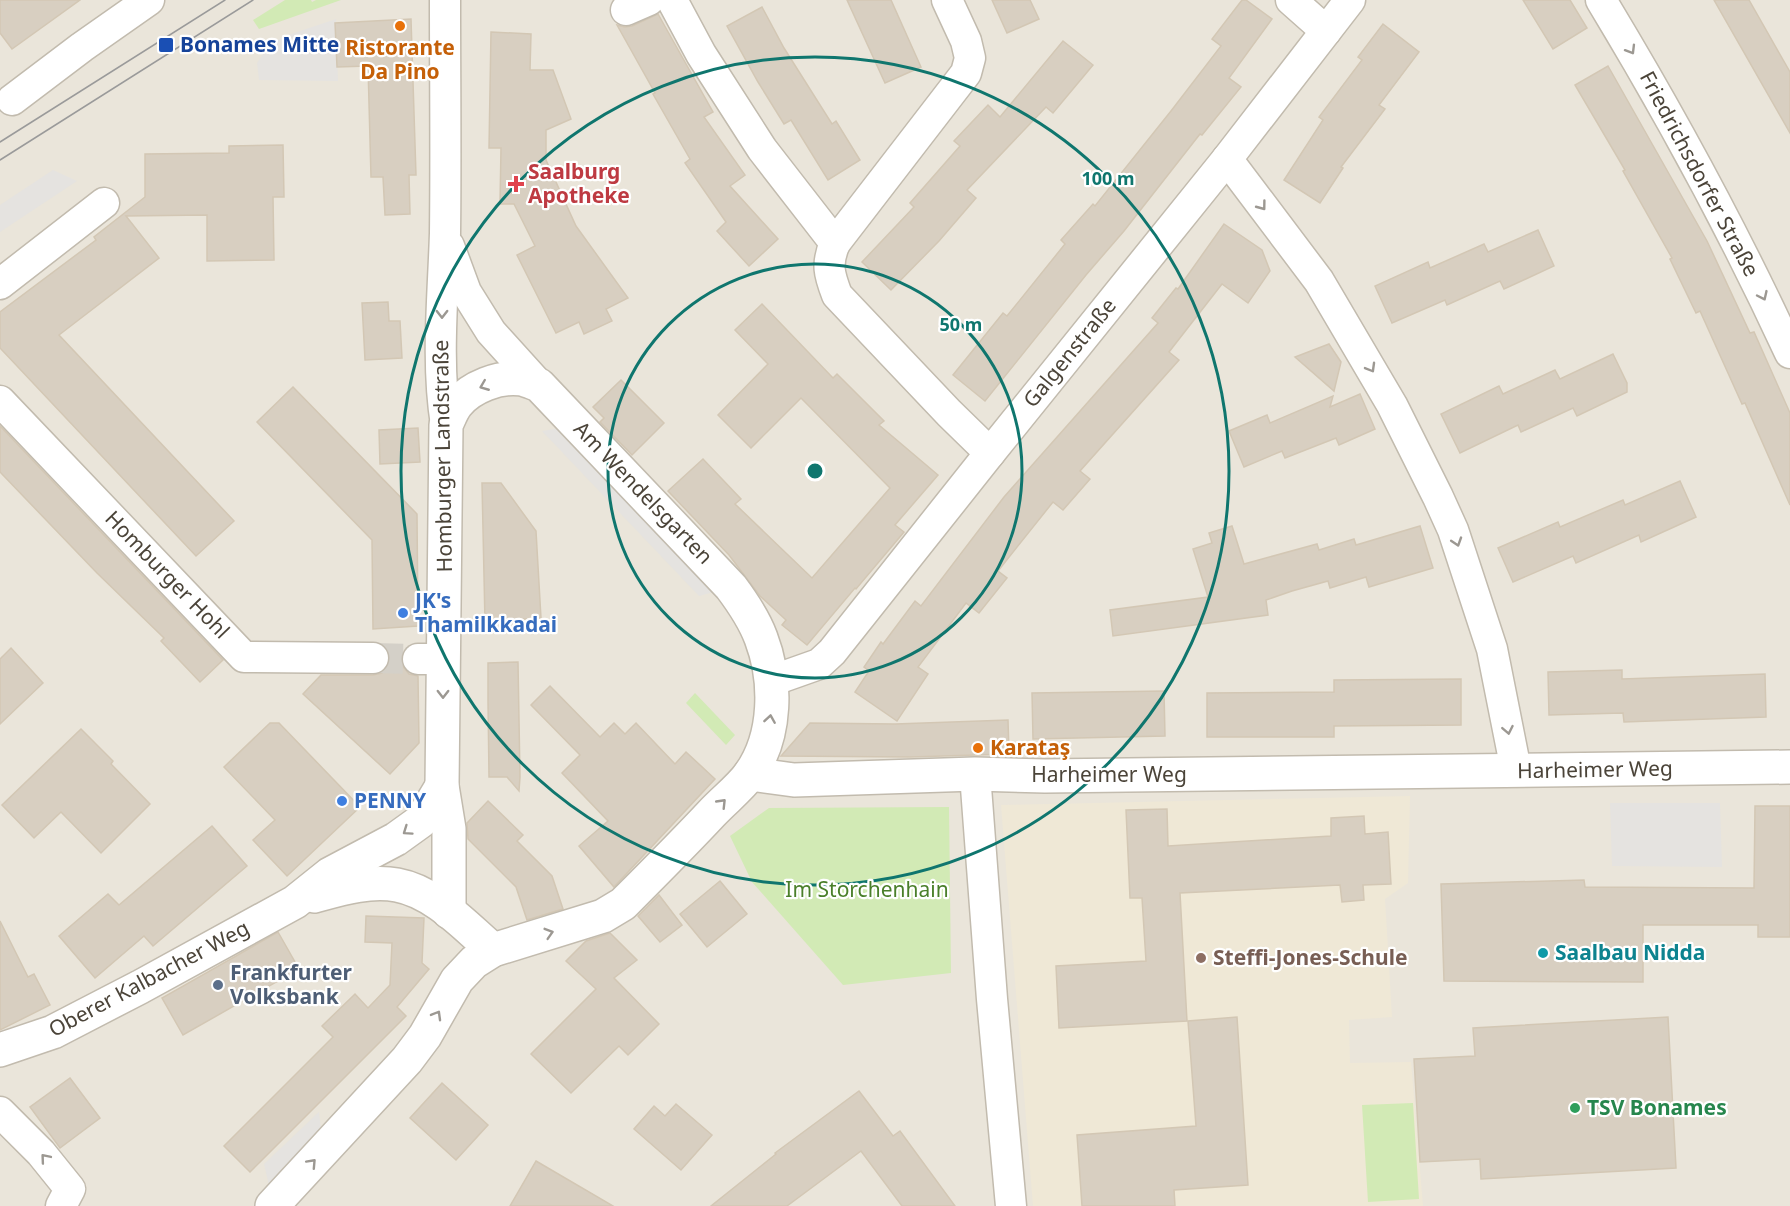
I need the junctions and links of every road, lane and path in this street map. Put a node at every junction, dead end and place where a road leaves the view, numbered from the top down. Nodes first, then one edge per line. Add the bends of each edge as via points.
1 (149, 0) edge
2 (445, 0) edge
3 (672, 0) edge
4 (947, 0) edge
5 (1291, 0) edge
6 (1350, 0) edge
7 (1601, 0) edge
8 (1326, 31) junction
9 (12, 100) dead end
10 (1227, 159) junction
11 (104, 203) dead end
12 (445, 235) junction
13 (835, 243) junction
14 (0, 284) edge
15 (1790, 353) edge
16 (539, 385) junction
17 (0, 400) edge
18 (446, 425) junction
19 (990, 453) junction
20 (373, 658) tunnel mouth
21 (771, 681) junction
22 (1790, 767) edge
23 (1516, 770) junction
24 (750, 774) junction
25 (975, 774) junction
26 (442, 786) junction
27 (295, 902) junction
28 (449, 912) junction
29 (493, 950) junction
30 (0, 1050) edge
31 (0, 1112) edge
32 (276, 1205) edge
33 (61, 1206) edge
34 (1011, 1206) edge

1 - 9 street
2 - 12 street, Homburger Landstraße
3 - 13 street via 756,140
4 - 13 street via 966,41 970,58 966,73
5 - 8 street
6 - 8 street, Galgenstraße
7 -> 15 street, Friedrichsdorfer Straße via 1698,168
8 - 10 street, Galgenstraße
10 - 19 street, Galgenstraße
10 -> 23 street via 1318,281 1392,405 1445,513 1492,649
11 - 14 street
12 - 16 street, Am Wendelsgarten via 466,292 491,332
12 -> 18 street, Homburger Landstraße via 441,365
13 - 19 street via 829,259 837,295
16 -> 18 street via 520,379 483,385 456,405
16 - 21 street, Am Wendelsgarten via 731,587 761,636
17 - 20 street, Homburger Hohl via 244,657
18 -> 26 street, Homburger Landstraße via 430,659
19 - 21 street, Galgenstraße via 832,652 819,664
24 -> 21 street, Am Wendelsgarten via 764,746 771,714
22 - 23 street, Harheimer Weg
23 - 25 street, Harheimer Weg
24 - 25 street, Harheimer Weg via 795,780
29 -> 24 street via 603,916 623,904
25 - 34 street
26 -> 27 street, Oberer Kalbacher Weg via 421,821 330,874
26 - 28 street, Homburger Landstraße via 449,829
27 - 28 street, Oberer Kalbacher Weg via 349,887 397,885 431,899
27 - 30 street, Oberer Kalbacher Weg via 53,1032
28 - 29 street, Oberer Kalbacher Weg
32 -> 29 street via 407,1060 457,981 474,962
33 -> 31 street via 70,1189

